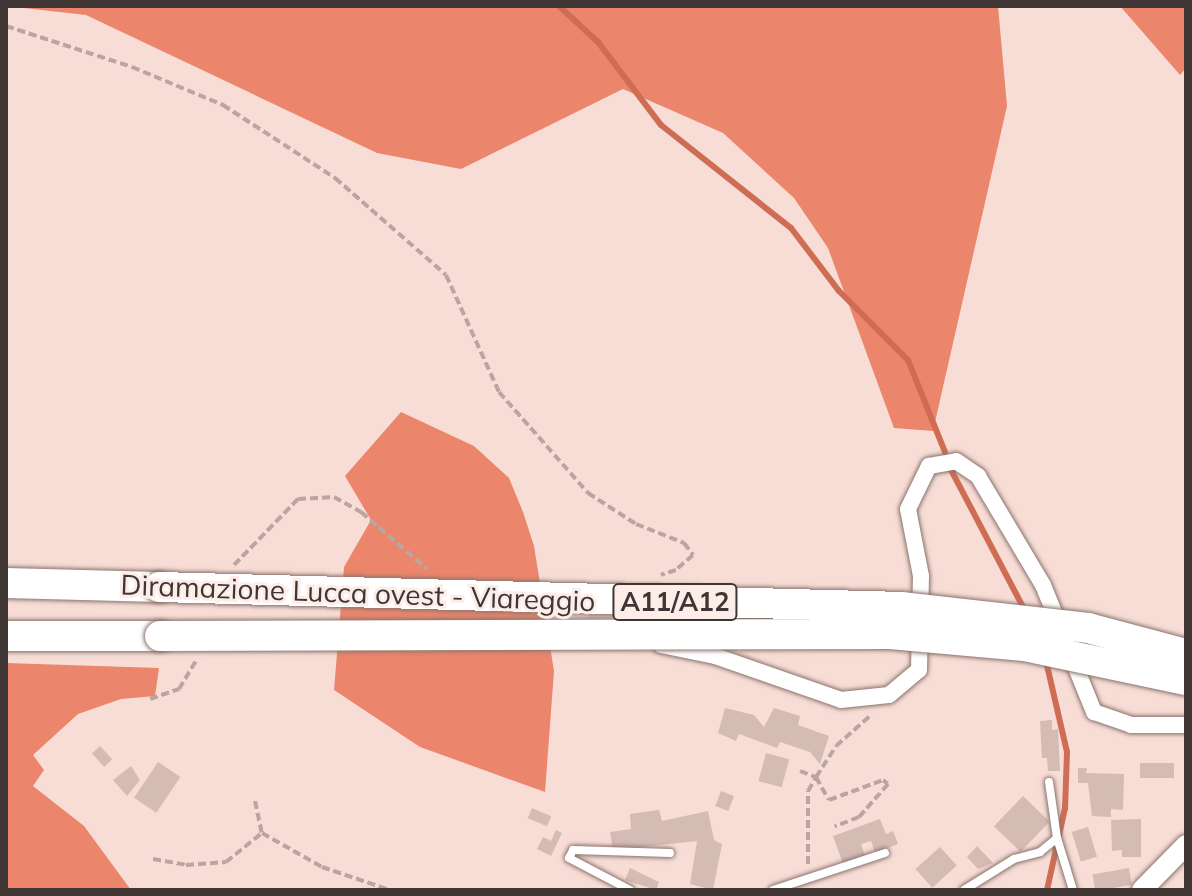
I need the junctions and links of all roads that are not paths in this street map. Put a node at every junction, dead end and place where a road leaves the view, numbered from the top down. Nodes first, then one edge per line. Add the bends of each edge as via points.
1 (6, 583) edge
2 (549, 622) dead end
3 (6, 636) edge
4 (1186, 654) edge
5 (1186, 680) edge
6 (1186, 725) edge
7 (1049, 782) dead end
8 (1057, 838) junction
9 (1186, 845) edge
10 (670, 853) dead end
11 (885, 853) dead end
12 (630, 890) edge
13 (773, 890) edge
14 (964, 890) edge
15 (1073, 890) edge
16 (1142, 890) edge

1 - 4 highway, Diramazione Lucca ovest - Viareggio / A11/A12, bridge via 901,607 1088,628
2 - 6 street via 715,656 841,700 889,695 919,670 921,576 908,509 929,466 956,461 978,476 1043,585 1094,712 1131,725
3 - 5 highway, Diramazione Lucca ovest - Viareggio / A11/A12, bridge via 890,634 1024,646
7 - 8 lane
8 - 14 lane
8 - 15 lane
9 - 16 street
10 - 12 lane via 573,850 569,858
11 - 13 lane

